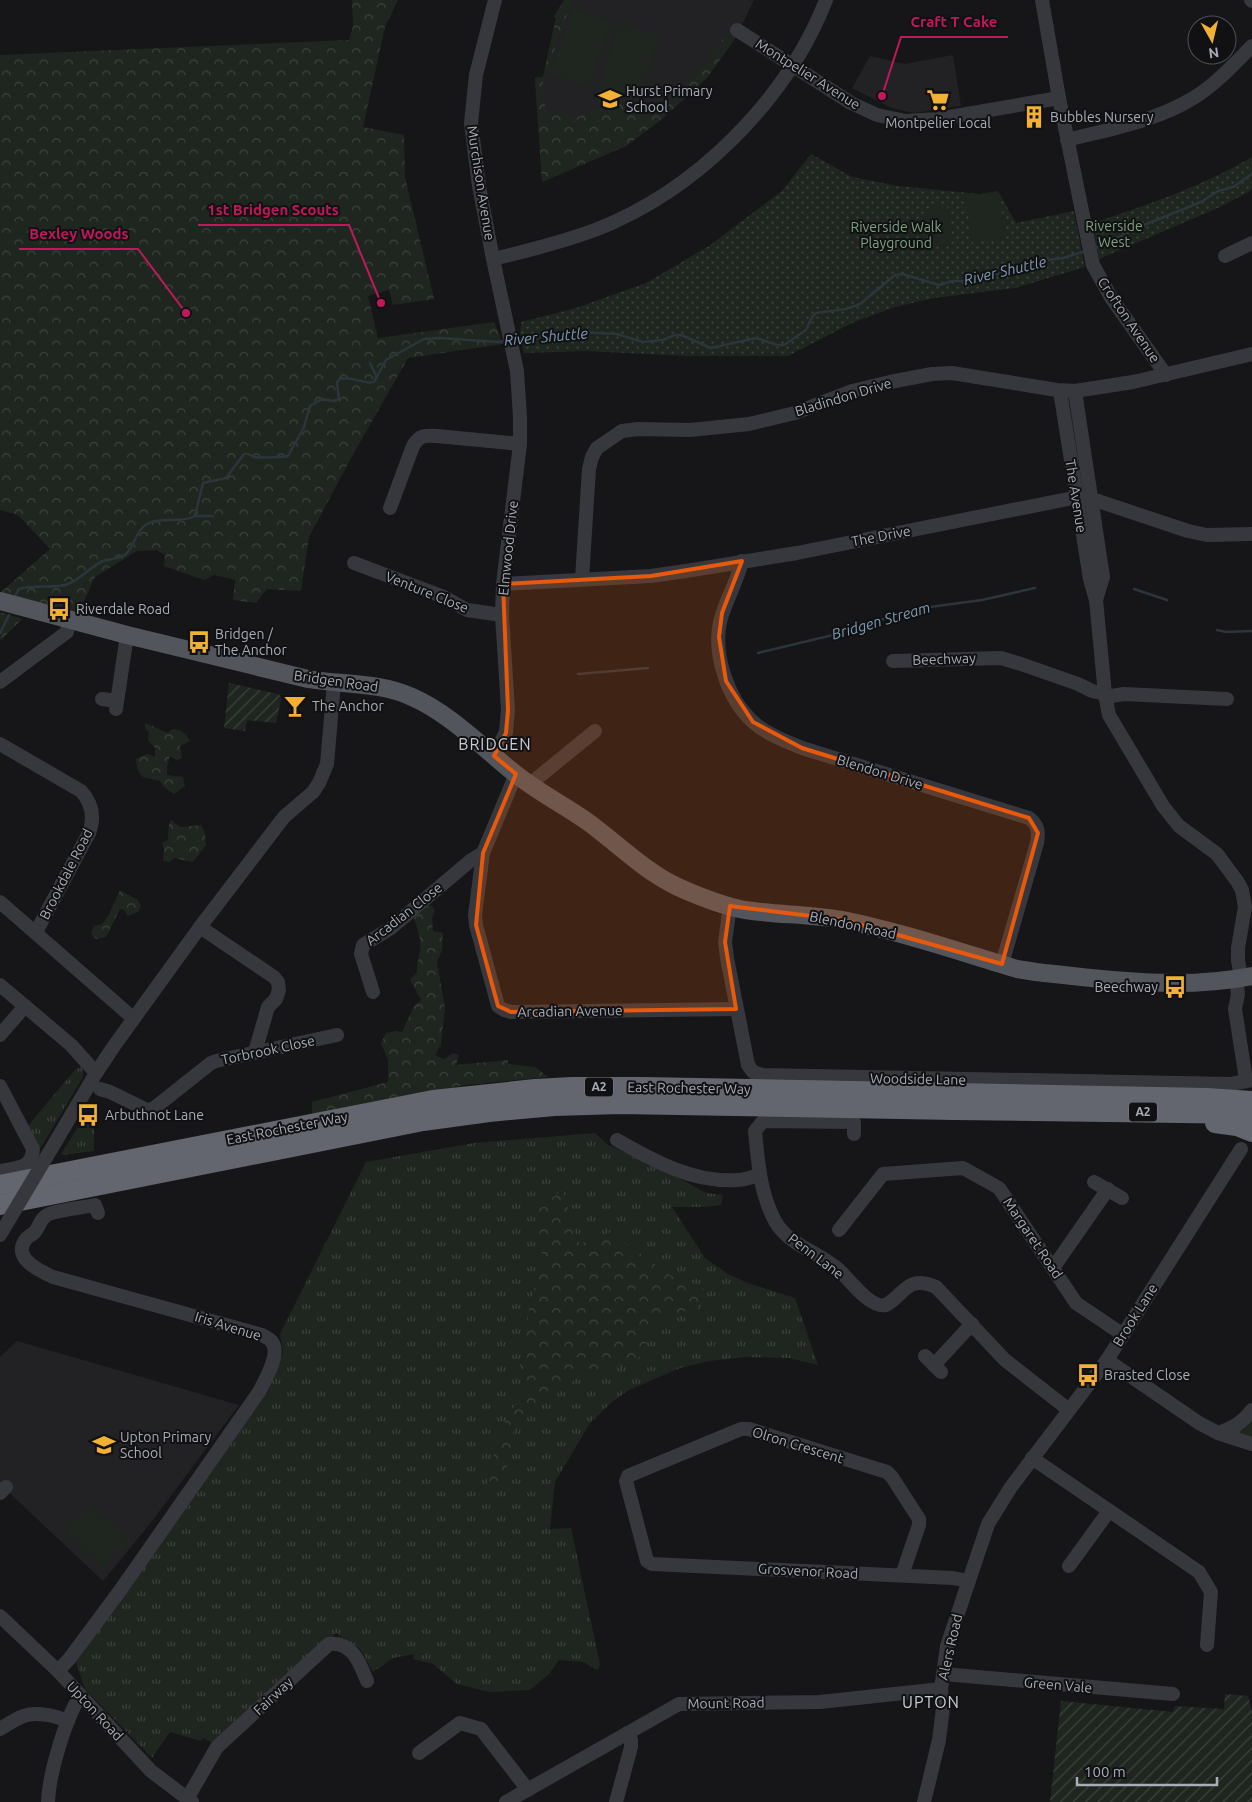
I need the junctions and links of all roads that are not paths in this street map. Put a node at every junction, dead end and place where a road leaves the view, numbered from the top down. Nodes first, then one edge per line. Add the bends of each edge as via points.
1 (495, 0) edge
2 (826, 0) edge
3 (1042, 0) edge
4 (737, 30) dead end
5 (1252, 46) edge
6 (792, 66) junction
7 (1059, 98) junction
8 (1067, 140) junction
9 (1252, 243) edge
10 (1225, 256) dead end
11 (493, 259) junction
12 (510, 337) joint
13 (1252, 354) edge
14 (1166, 375) junction
15 (1060, 391) junction
16 (1075, 391) junction
17 (520, 444) junction
18 (1076, 496) junction
19 (1091, 498) junction
20 (390, 508) dead end
21 (1252, 534) edge
22 (742, 561) junction
23 (354, 562) dead end
24 (582, 579) junction
25 (503, 584) junction
26 (1096, 600) junction
27 (8, 604) edge
28 (502, 615) junction
29 (69, 620) junction
30 (128, 635) junction
31 (893, 661) dead end
32 (0, 682) edge
33 (334, 684) junction
34 (1105, 696) junction
35 (102, 699) dead end
36 (1227, 699) dead end
37 (595, 731) dead end
38 (0, 744) edge
39 (494, 756) junction
40 (523, 779) junction
41 (482, 853) junction
42 (0, 902) edge
43 (730, 906) junction
44 (200, 927) junction
45 (36, 932) junction
46 (1002, 964) junction
47 (1243, 978) edge
48 (0, 985) edge
49 (373, 992) dead end
50 (25, 1006) junction
51 (736, 1009) junction
52 (133, 1018) junction
53 (0, 1035) edge
54 (337, 1035) dead end
55 (254, 1052) junction
56 (96, 1073) junction
57 (1250, 1085) edge
58 (0, 1086) edge
59 (100, 1090) dead end
60 (1207, 1098) junction
61 (1252, 1101) edge
62 (1033, 1110) junction
63 (1252, 1114) edge
64 (1252, 1132) edge
65 (854, 1134) dead end
66 (617, 1140) dead end
67 (1241, 1149) dead end
68 (0, 1171) edge
69 (760, 1175) junction
70 (1094, 1182) dead end
71 (0, 1185) edge
72 (1108, 1189) junction
73 (1122, 1198) dead end
74 (0, 1205) edge
75 (98, 1213) dead end
76 (839, 1230) dead end
77 (0, 1235) edge
78 (1053, 1268) junction
79 (972, 1324) junction
80 (1122, 1334) junction
81 (1107, 1360) junction
82 (933, 1365) dead end
83 (1069, 1410) junction
84 (1252, 1410) edge
85 (1218, 1433) junction
86 (1252, 1444) edge
87 (1032, 1458) junction
88 (1109, 1511) junction
89 (647, 1561) joint
90 (1069, 1566) dead end
91 (902, 1576) junction
92 (968, 1581) junction
93 (0, 1616) edge
94 (1207, 1645) dead end
95 (58, 1671) junction
96 (943, 1674) junction
97 (367, 1681) dead end
98 (940, 1689) junction
99 (1173, 1694) dead end
100 (80, 1696) junction
101 (68, 1721) junction
102 (0, 1729) edge
103 (627, 1733) junction
104 (420, 1753) dead end
105 (528, 1790) junction
106 (190, 1800) edge
107 (48, 1802) edge
108 (506, 1802) edge
109 (616, 1802) edge
110 (924, 1802) edge

1 - 11 street, Murchison Avenue via 476,75 471,123
2 - 6 street via 818,21
3 - 7 street, Crofton Avenue
4 - 6 street, Montpelier Avenue
5 - 8 street via 1218,80 1186,102 1160,115
6 - 7 street, Montpelier Avenue via 851,103 877,115 906,121 938,119
6 - 11 street via 746,126 698,170 646,205 596,229 542,248
7 - 8 street, Crofton Avenue
8 - 14 street, Crofton Avenue via 1093,265 1112,299
9 - 10 street
11 - 12 street, Murchison Avenue
12 - 17 street, Elmwood Drive via 518,371
13 - 14 street, Bladindon Drive
14 - 16 street, Bladindon Drive
15 - 16 street, Bladindon Drive
15 - 18 street, The Avenue
15 - 24 street, Bladindon Drive via 952,373 932,374 852,392 749,424 690,430 622,431 597,448 589,468
16 - 19 street, The Avenue
17 - 20 street via 420,437 412,446
17 - 25 street, Elmwood Drive
18 - 19 street, The Drive
18 - 22 street, The Drive via 798,553
18 - 26 street, The Avenue
19 - 21 street, The Drive via 1188,531 1207,535
19 - 26 street, The Avenue via 1103,577
22 - 24 street, The Drive via 660,575
22 - 46 street, Blendon Drive via 722,613 718,638 726,681 753,722 802,748 1034,822 1038,833 1036,842
23 - 28 street, Venture Close via 444,597 467,610
24 - 25 street, The Drive
25 - 28 street, Elmwood Drive
26 - 34 street, The Avenue
27 - 29 main road, Bridgen Road
28 - 39 street, Elmwood Drive via 508,710 506,732
29 - 30 main road, Bridgen Road
29 - 32 street via 67,632
30 - 33 main road, Bridgen Road
30 - 35 street via 116,705
31 - 34 street, Beechway via 1001,658
33 - 39 main road, Bridgen Road via 363,684 412,696 431,706
33 - 44 street via 329,751 319,783 284,817
34 - 36 street
34 - 47 street via 1109,715 1163,806 1180,826 1217,854 1238,881 1245,907 1238,948
37 - 40 street
38 - 45 street, Brookdale Road via 81,791 92,810 89,833
39 - 40 main road, Blendon Road
40 - 41 street, Arcadian Avenue
40 - 43 main road, Blendon Road via 589,823 663,879
41 - 49 street, Arcadian Close via 390,928 363,945 361,954
41 - 51 street, Arcadian Avenue via 476,925 494,995 498,1006 504,1010
42 - 45 street
43 - 46 main road, Blendon Road via 844,920
43 - 51 street, Woodside Lane via 725,942
44 - 52 street
44 - 55 street via 278,982 276,999 268,1007
45 - 52 street
46 - 47 main road, Blendon Road via 1036,972 1130,981 1180,983
47 - 57 street via 1235,1009
48 - 50 street
50 - 53 street
50 - 56 street via 71,1045
51 - 57 street, Woodside Lane via 748,1065 753,1072 766,1076
52 - 56 street
54 - 55 street, Torbrook Close
55 - 59 street, Torbrook Close via 211,1063 153,1109 147,1110
56 - 77 street, bridge
57 - 60 highway
58 - 68 street via 33,1150 32,1157 24,1166
60 - 61 highway, A2
60 - 71 highway, East Rochester Way / A2 via 644,1087 535,1089 376,1110
62 - 63 highway, A2
62 - 64 highway via 1074,1118 1203,1121 1237,1126
62 - 74 highway, East Rochester Way / A2 via 620,1104 498,1111 358,1133
65 - 69 street, Penn Lane via 854,1122 763,1121 755,1131
66 - 69 street via 652,1160 694,1176 738,1180
67 - 80 street, Brook Lane
69 - 79 street, Penn Lane via 764,1195 776,1222 792,1240 830,1262 874,1304 886,1305 908,1286 929,1284 941,1291
70 - 72 street
72 - 73 street
72 - 78 street
75 - 95 street, Iris Avenue via 95,1205 48,1214 26,1239 22,1246 23,1256 32,1267 53,1277 262,1335 272,1341 276,1351 259,1392 118,1592
76 - 78 street, Margaret Road via 883,1174 963,1168 1000,1188
78 - 80 street, Margaret Road via 1076,1303
79 - 82 street
79 - 83 street via 1009,1363
80 - 81 street, Brook Lane
81 - 83 street, Brook Lane
81 - 85 street
83 - 87 street, Brook Lane
84 - 85 street via 1242,1422
85 - 86 street
87 - 88 street
87 - 92 street, Brook Lane via 988,1524
88 - 90 street
88 - 94 street via 1199,1572 1210,1592
89 - 91 street, Grosvenor Road via 652,1564
89 - 91 street, Olron Crescent via 626,1481 628,1476 749,1428 887,1472 919,1519
91 - 92 street, Grosvenor Road
92 - 96 street, Alers Road via 947,1646
93 - 95 street, Upton Road
95 - 100 street, Upton Road
96 - 98 street, Alers Road
96 - 99 street, Green Vale
97 - 106 street, Fairway via 350,1649 336,1643 328,1644 216,1748
98 - 103 street, Mount Road via 820,1702 679,1704
98 - 110 street, Alers Road via 943,1708 940,1734
100 - 101 street
100 - 106 street, Upton Road via 151,1771
101 - 102 street via 55,1716 30,1715
101 - 107 street via 50,1778
103 - 105 street, Mount Road
103 - 109 street via 631,1747
104 - 105 street via 460,1723 481,1729
105 - 108 street, Mount Road

